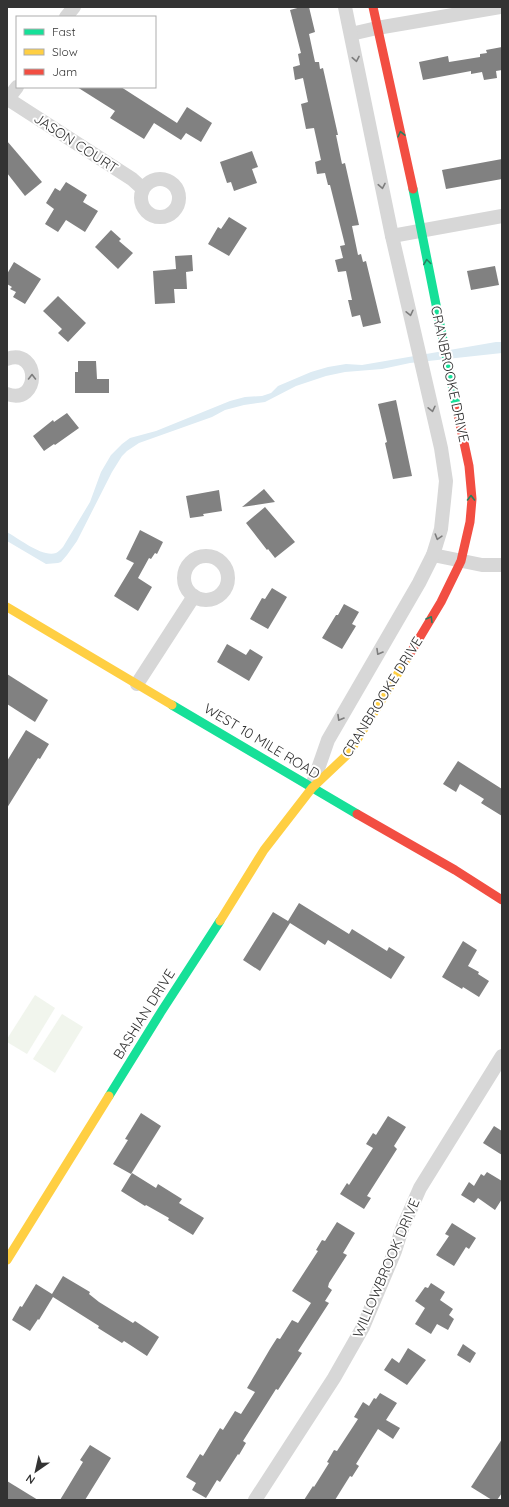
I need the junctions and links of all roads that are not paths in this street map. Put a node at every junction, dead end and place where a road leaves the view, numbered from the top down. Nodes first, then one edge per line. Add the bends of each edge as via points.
1 (74, 7) edge
2 (345, 7) edge
3 (373, 7) edge
4 (500, 7) edge
5 (67, 16) edge
6 (378, 28) junction
7 (351, 34) junction
8 (16, 88) edge
9 (7, 99) edge
10 (142, 188) dead end
11 (502, 216) edge
12 (422, 230) junction
13 (392, 236) junction
14 (7, 359) edge
15 (7, 394) edge
16 (433, 555) junction
17 (461, 561) junction
18 (502, 565) edge
19 (194, 596) dead end
20 (7, 607) edge
21 (138, 684) junction
22 (312, 788) junction
23 (502, 900) edge
24 (502, 1056) edge
25 (7, 1260) edge
26 (255, 1500) edge

1 - 5 street
2 - 7 street, CRANBROOKE DRIVE
3 - 6 street, CRANBROOKE DRIVE
4 - 6 street
6 - 7 street
12 -> 6 street, CRANBROOKE DRIVE
7 -> 13 street, CRANBROOKE DRIVE
8 - 9 street
9 - 10 street, JASON COURT via 132,179
11 - 12 street
12 - 13 street
17 -> 12 street, CRANBROOKE DRIVE via 470,522 472,499 469,466
13 -> 16 street, CRANBROOKE DRIVE via 418,344 446,481 440,529
15 -> 14 street via 17,396 24,393 29,388 33,374 25,361 19,358
16 - 17 street
16 -> 22 street, CRANBROOKE DRIVE via 328,740
17 - 18 street
22 -> 17 street, CRANBROOKE DRIVE via 349,753 441,602
19 - 21 street
20 - 21 street, WEST 10 MILE ROAD
21 - 22 street, WEST 10 MILE ROAD
22 - 23 street, WEST 10 MILE ROAD via 430,855
22 - 25 street, BASHIAN DRIVE via 264,850 160,1012
24 - 26 street, WILLOWBROOK DRIVE via 420,1188 363,1327 334,1378

